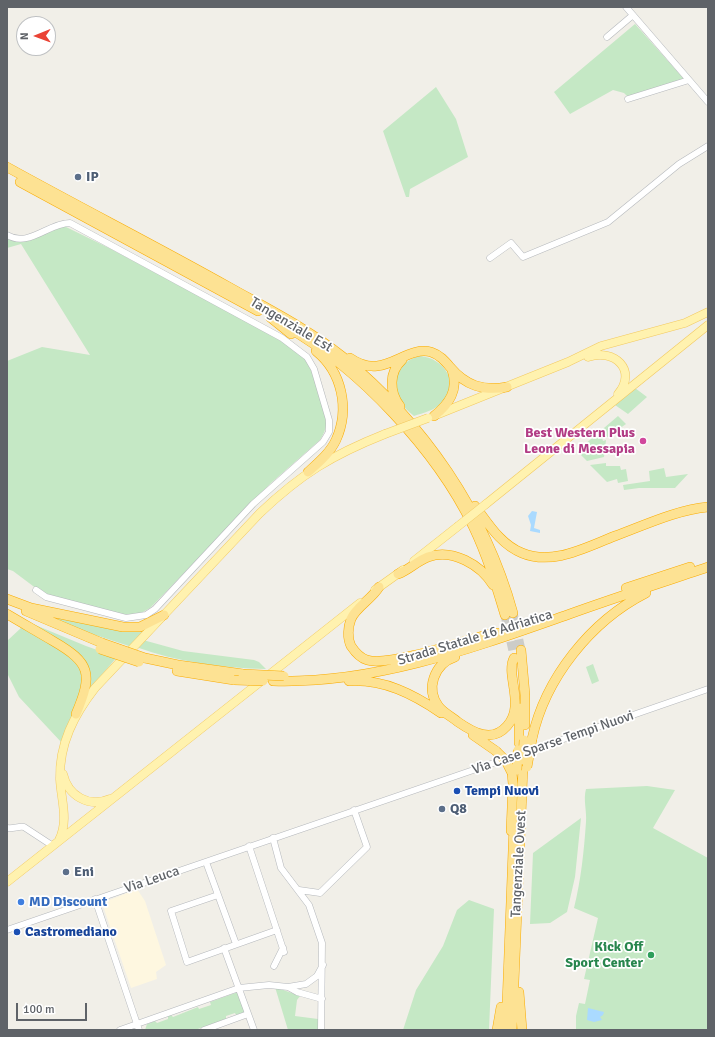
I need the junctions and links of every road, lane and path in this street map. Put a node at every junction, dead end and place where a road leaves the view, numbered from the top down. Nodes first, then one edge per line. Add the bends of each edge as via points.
1 (626, 7) edge
2 (633, 15) junction
3 (607, 38) dead end
4 (689, 80) junction
5 (628, 99) dead end
6 (708, 102) edge
7 (708, 146) edge
8 (7, 167) edge
9 (7, 174) edge
10 (7, 235) edge
11 (490, 258) dead end
12 (708, 312) edge
13 (270, 317) junction
14 (692, 320) junction
15 (708, 324) edge
16 (310, 332) junction
17 (696, 334) junction
18 (406, 356) junction
19 (568, 362) junction
20 (450, 367) junction
21 (507, 387) junction
22 (608, 405) junction
23 (431, 417) junction
24 (428, 445) junction
25 (308, 472) junction
26 (451, 476) junction
27 (708, 506) edge
28 (708, 561) edge
29 (708, 567) edge
30 (398, 574) junction
31 (379, 587) junction
32 (36, 590) dead end
33 (7, 599) edge
34 (7, 602) edge
35 (7, 609) edge
36 (7, 614) edge
37 (164, 614) junction
38 (509, 614) junction
39 (523, 631) junction
40 (497, 633) junction
41 (101, 646) junction
42 (144, 661) junction
43 (284, 679) junction
44 (708, 689) edge
45 (76, 714) junction
46 (525, 740) junction
47 (62, 757) junction
48 (520, 769) junction
49 (114, 797) junction
50 (354, 810) junction
51 (7, 828) edge
52 (273, 838) junction
53 (55, 844) junction
54 (250, 846) junction
55 (206, 862) junction
56 (7, 882) edge
57 (299, 890) junction
58 (218, 895) junction
59 (95, 899) junction
60 (516, 926) junction
61 (7, 930) edge
62 (278, 930) junction
63 (236, 944) junction
64 (224, 948) junction
65 (508, 961) junction
66 (323, 965) junction
67 (274, 966) dead end
68 (288, 987) junction
69 (239, 988) junction
70 (322, 999) junction
71 (248, 1014) junction
72 (138, 1028) edge
73 (120, 1030) edge
74 (204, 1030) edge
75 (254, 1030) edge
76 (321, 1030) edge
77 (497, 1030) edge
78 (506, 1030) edge
79 (512, 1030) edge
80 (522, 1030) edge

1 - 2 street
2 - 3 street
2 - 4 street
4 - 5 street
4 - 6 street
7 - 11 street via 679,164 608,222 523,257 511,243
8 - 16 highway, Tangenziale Est
9 - 13 highway, Tangenziale Est
10 - 32 street via 17,240 28,238 70,223 282,338 310,362 329,420 329,432 323,442 254,504 160,604 146,615 126,618 46,597
12 - 14 main road
13 - 25 highway via 324,358 332,368 340,388 342,424 336,441
13 - 38 highway, Tangenziale Est via 307,338 338,361 392,412 420,445 444,476 473,526
14 - 17 main road via 697,319 702,323
14 - 19 main road via 601,346
15 - 17 main road
16 - 18 highway via 361,364 382,366
16 - 24 highway, Tangenziale Est via 374,384
17 - 22 main road
18 - 20 highway via 432,352
18 - 24 highway via 394,372 393,392 397,402 426,438
19 - 21 main road
19 - 22 main road via 596,354 609,355 618,360 624,368 625,380 621,390
20 - 21 highway via 465,381 477,387
20 - 23 highway via 454,380 453,394 446,406
21 - 23 main road
22 - 30 main road, bridge
23 - 25 main road, bridge via 339,453
24 - 26 highway, Tangenziale Est
25 - 37 main road via 282,491
26 - 27 highway via 459,482 503,541 521,552 543,557 567,554 681,512
26 - 38 highway, Tangenziale Est via 494,553
28 - 40 highway, Strada Statale 16 Adriatica
29 - 39 highway, Strada Statale 16 Adriatica
29 - 46 highway via 696,575 638,597 598,625 554,683 538,720
30 - 31 main road
30 - 38 highway via 435,555 461,559 477,567 488,577 493,584 501,612
31 - 40 highway via 374,596 352,617 350,624 351,645 365,660 382,661
31 - 49 main road
33 - 37 highway via 31,608 123,627 140,627
34 - 41 highway, Strada Statale 16 Adriatica
35 - 41 highway, Strada Statale 16 Adriatica
36 - 45 highway via 69,650 80,660 85,670 86,682
37 - 45 main road via 103,679
39 - 43 highway, Strada Statale 16 Adriatica via 402,667 342,678
39 - 46 highway, Tangenziale Ovest via 513,637 445,661 437,670 433,694 444,712 476,733 491,735 502,731 512,720 515,711 512,662 516,653
40 - 43 highway, Strada Statale 16 Adriatica via 399,662
41 - 42 highway, Strada Statale 16 Adriatica, bridge
42 - 43 highway, Strada Statale 16 Adriatica, bridge
42 - 43 highway, Strada Statale 16 Adriatica, bridge via 197,675 234,680
43 - 48 highway, bridge via 293,684 359,681 388,685 425,702
44 - 50 street, Via Case Sparse Tempi Nuovi
45 - 47 main road
46 - 48 highway, Tangenziale Ovest, bridge
46 - 48 highway, bridge
47 - 49 main road via 63,776 77,796 88,802 106,801
47 - 53 main road via 60,777 64,821 62,833
48 - 60 highway, Tangenziale Ovest
48 - 65 highway, Tangenziale Ovest
49 - 53 main road
50 - 52 street, Via Leuca
50 - 57 street via 367,847 320,893
51 - 53 street via 14,830 20,826 24,827
52 - 54 street, Via Leuca
52 - 57 street via 281,868
53 - 56 main road
54 - 55 street, Via Leuca
54 - 62 street
55 - 58 street
55 - 59 street, Via Leuca
57 - 66 street via 317,922 322,943
58 - 63 street
58 - 64 street via 171,911 187,962
59 - 61 street, Via Leuca
59 - 72 street
60 - 79 highway, Tangenziale Ovest
60 - 80 highway
62 - 63 street
62 - 67 street via 283,950
63 - 64 street
64 - 69 street
65 - 77 highway via 504,972
65 - 78 highway, Tangenziale Ovest
66 - 68 street via 317,976 306,984
66 - 70 street
68 - 69 street via 269,985
68 - 70 street
69 - 71 street
69 - 72 street
70 - 76 street
71 - 74 street
71 - 75 street
72 - 73 street

